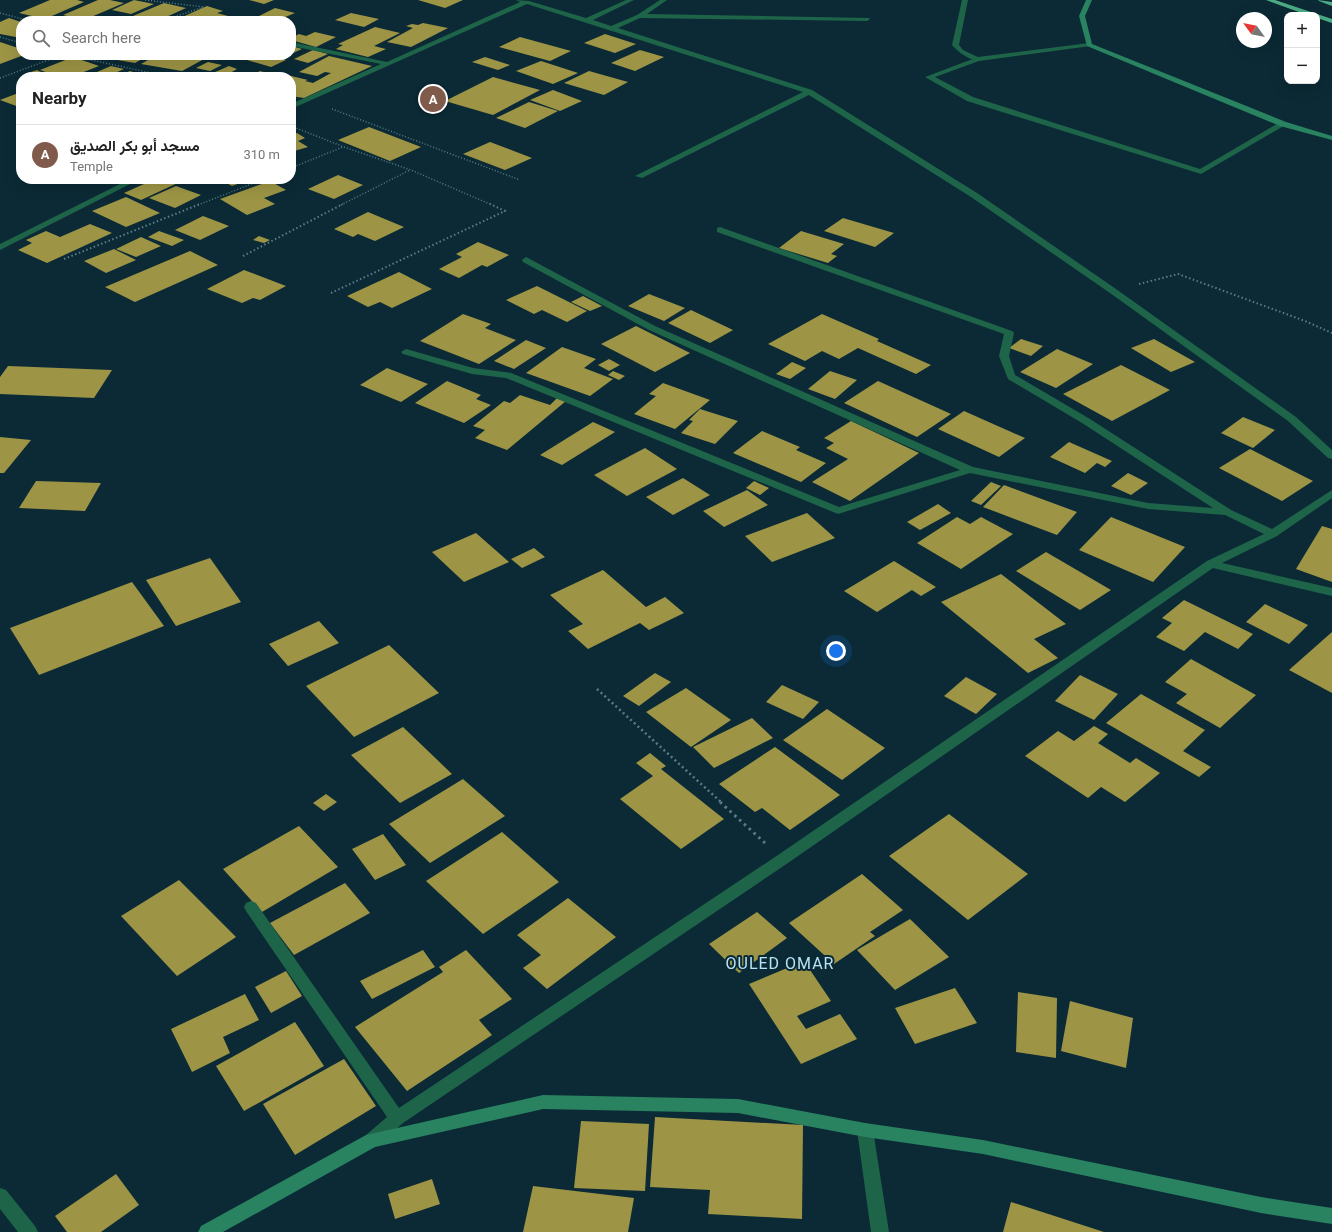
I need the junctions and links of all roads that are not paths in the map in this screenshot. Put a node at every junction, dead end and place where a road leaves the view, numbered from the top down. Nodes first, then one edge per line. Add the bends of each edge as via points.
1 (631, 0) edge
2 (664, 0) edge
3 (965, 0) edge
4 (1089, 0) edge
5 (1269, 0) edge
6 (1321, 0) edge
7 (523, 1) edge
8 (1332, 4) edge
9 (1304, 12) edge
10 (639, 16) junction
11 (1320, 17) edge
12 (867, 18) dead end
13 (587, 20) junction
14 (1332, 22) edge
15 (608, 29) junction
16 (296, 45) edge
17 (1089, 45) junction
18 (978, 59) junction
19 (389, 64) junction
20 (809, 92) junction
21 (296, 105) edge
22 (1283, 124) junction
23 (1332, 138) edge
24 (639, 176) dead end
25 (126, 184) edge
26 (720, 230) dead end
27 (0, 247) edge
28 (526, 260) dead end
29 (406, 352) dead end
30 (1332, 456) edge
31 (970, 470) junction
32 (1332, 493) edge
33 (1227, 512) junction
34 (1273, 534) junction
35 (1211, 564) junction
36 (1332, 592) edge
37 (250, 907) dead end
38 (397, 1118) junction
39 (865, 1130) junction
40 (372, 1140) junction
41 (0, 1196) edge
42 (1332, 1216) edge
43 (29, 1232) edge
44 (207, 1232) edge
45 (880, 1232) edge

1 - 13 street
2 - 10 street
3 - 18 street via 955,45 961,51
4 - 17 main road via 1082,16
5 - 9 highway
6 - 8 highway
7 - 13 street
7 - 19 street
10 - 12 street
10 - 15 street
11 - 14 highway
13 - 15 street
15 - 20 street
16 - 19 street
17 - 18 street
17 - 22 main road
18 - 22 street via 929,76 970,99 1201,172
19 - 21 street
20 - 24 street
20 - 30 street via 974,195 1113,291 1292,420
22 - 23 main road
25 - 27 street
26 - 33 street via 1009,333 1004,356 1011,377 1086,421
28 - 31 street via 652,328
29 - 31 street via 472,371 508,375 838,511
31 - 33 street via 1148,506
32 - 34 street
33 - 34 street
34 - 35 street
35 - 36 street
35 - 38 street via 783,859
37 - 38 street
38 - 40 street
39 - 40 main road via 738,1106 543,1102
39 - 42 main road via 983,1147 1261,1205
39 - 45 street
40 - 44 main road
41 - 43 street

